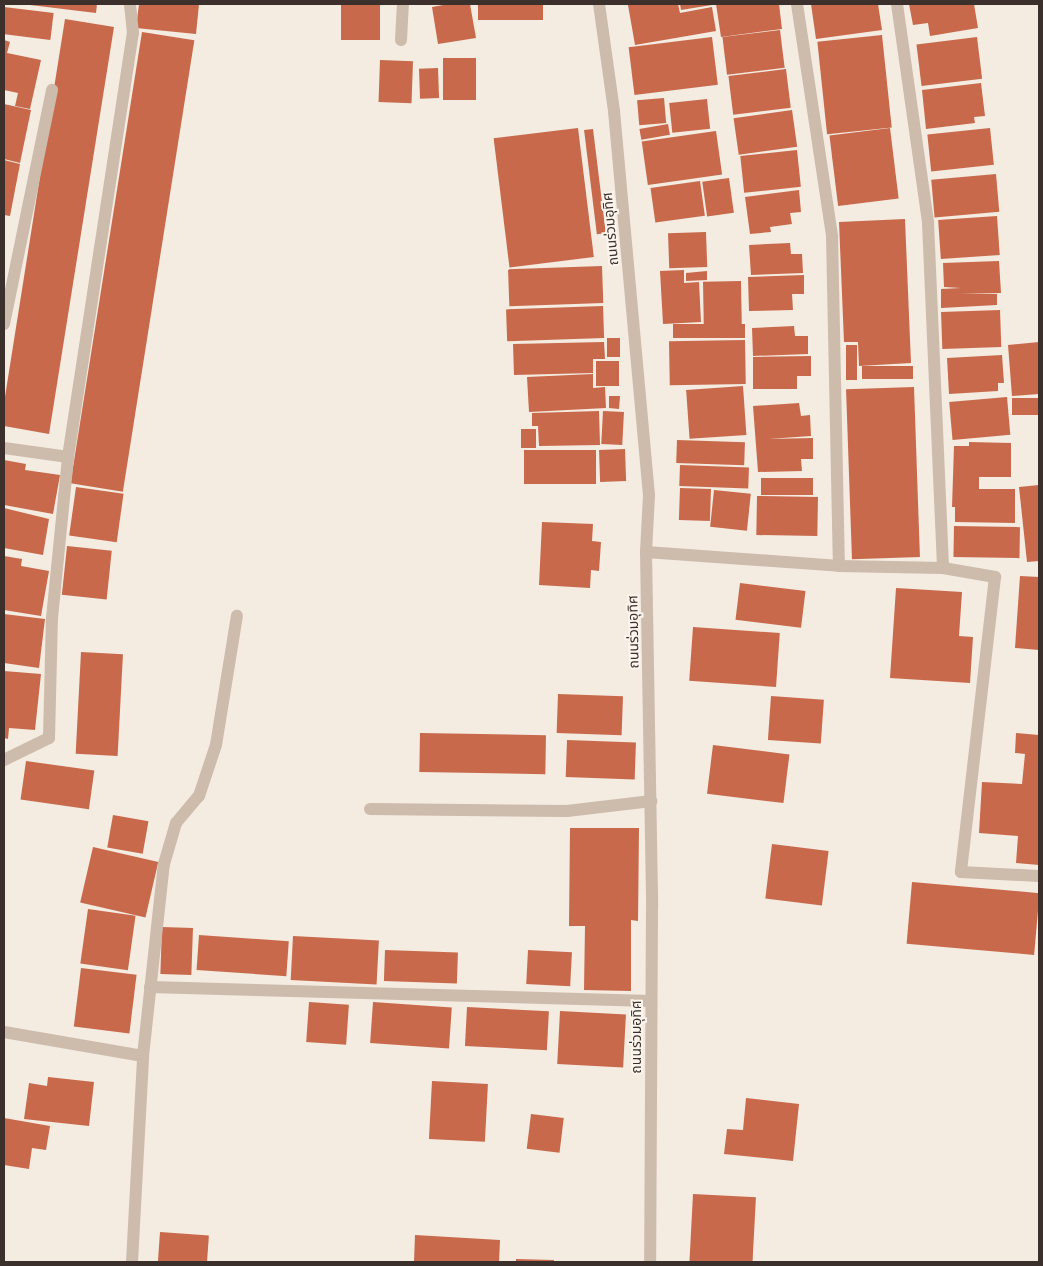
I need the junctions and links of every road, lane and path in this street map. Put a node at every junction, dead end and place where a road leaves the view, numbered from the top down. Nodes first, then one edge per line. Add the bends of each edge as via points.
1 (130, 4) edge
2 (403, 4) edge
3 (598, 4) edge
4 (797, 4) edge
5 (897, 4) edge
6 (401, 40) dead end
7 (52, 90) dead end
8 (4, 324) edge
9 (4, 448) edge
10 (68, 457) junction
11 (646, 552) junction
12 (839, 566) junction
13 (943, 568) junction
14 (237, 616) dead end
15 (4, 760) edge
16 (651, 801) junction
17 (370, 810) dead end
18 (1039, 876) edge
19 (150, 987) junction
20 (651, 1001) junction
21 (4, 1032) edge
22 (143, 1056) junction
23 (132, 1262) edge
24 (650, 1262) edge

1 - 10 street via 133,33
2 - 6 street
3 - 11 street, ถนนร่วมอุทิศ via 614,110 649,495
4 - 12 street via 832,236
5 - 13 street via 928,222
7 - 8 street
9 - 10 street
10 - 15 street via 52,618 49,738
11 - 12 street
11 - 16 street, ถนนร่วมอุทิศ
12 - 13 street
13 - 18 street via 995,577 961,872
14 - 19 street via 216,745 208,773 199,796 176,824 168,844
16 - 17 street via 567,811
16 - 20 street, ถนนร่วมอุทิศ
19 - 20 street
19 - 22 street
20 - 24 street, ถนนร่วมอุทิศ
21 - 22 street
22 - 23 street

